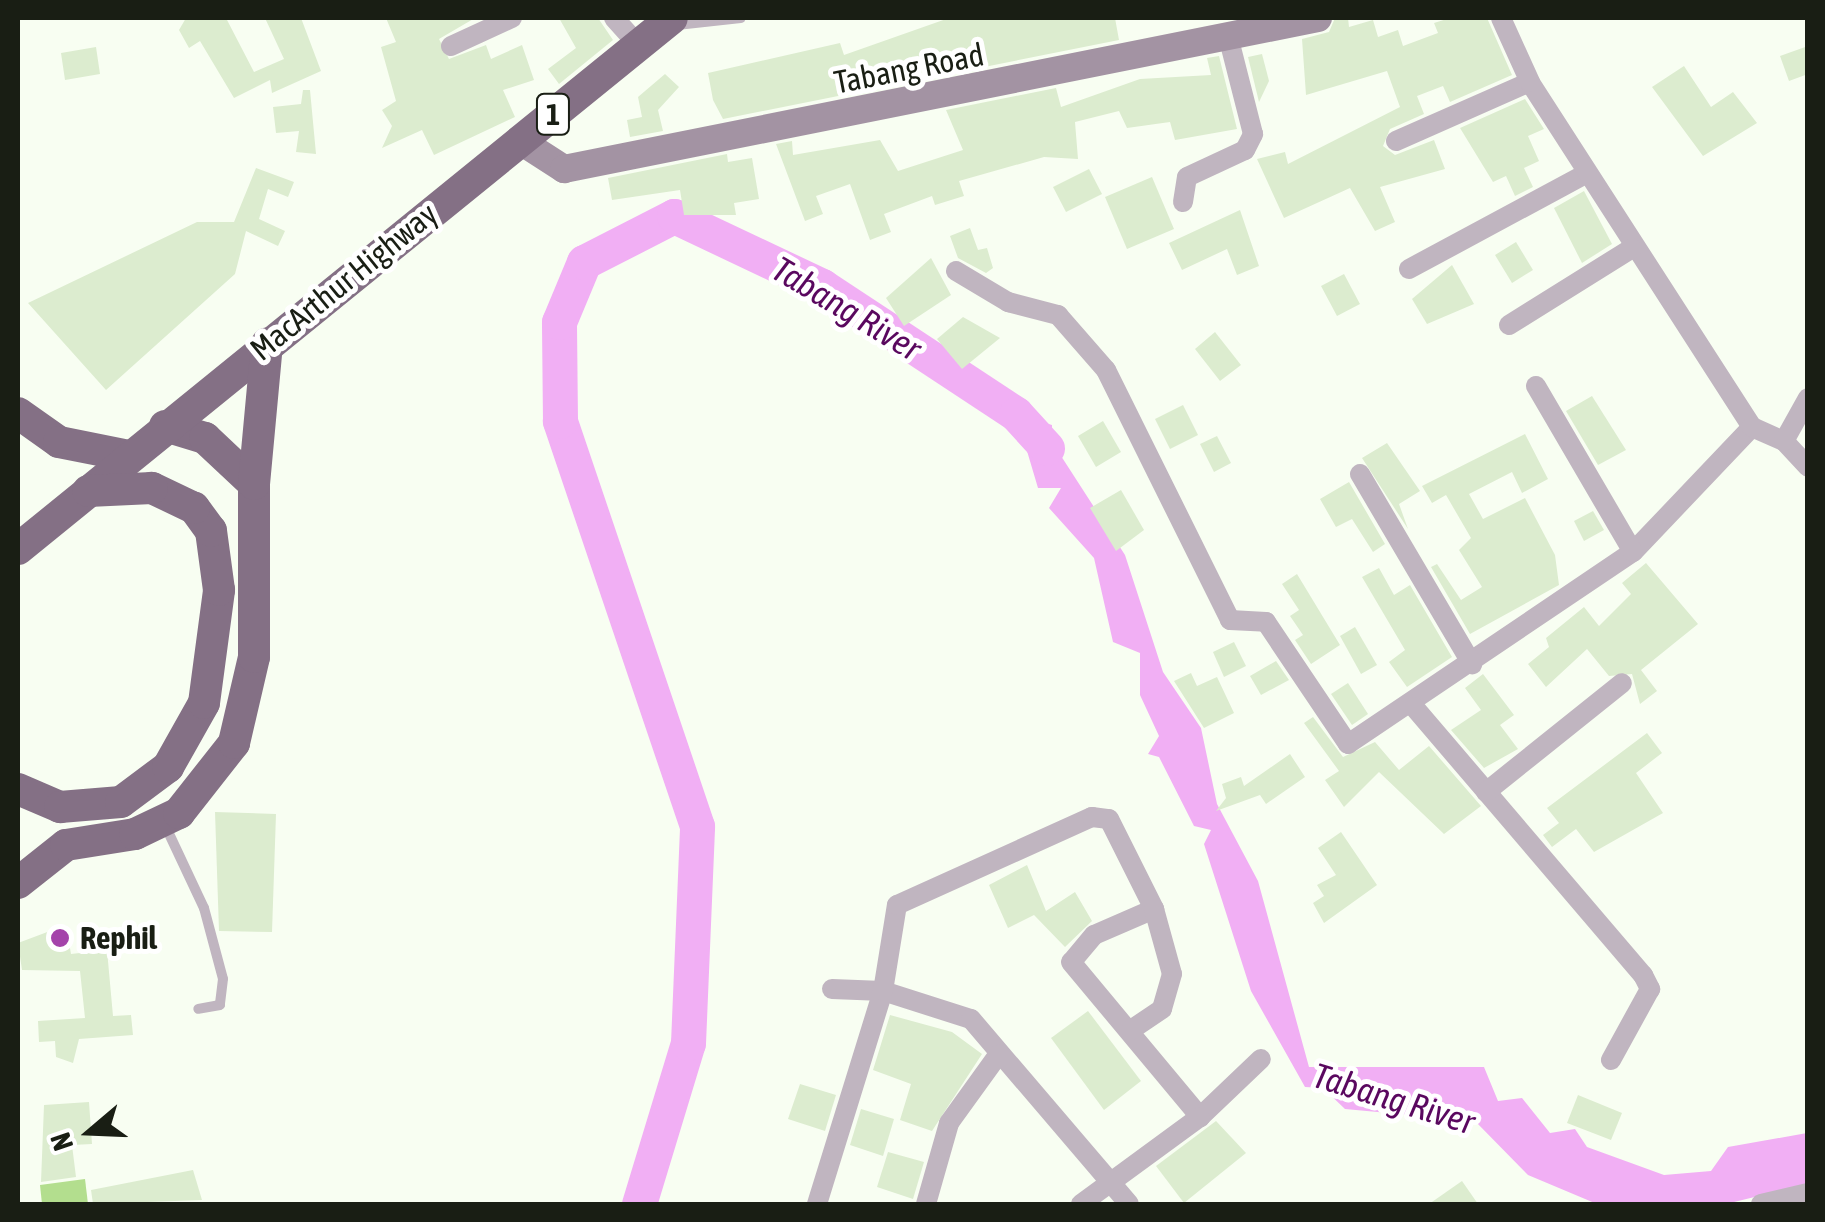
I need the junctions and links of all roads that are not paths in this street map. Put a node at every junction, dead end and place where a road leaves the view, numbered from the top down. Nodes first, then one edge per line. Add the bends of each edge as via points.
1 (512, 18) edge
2 (614, 18) edge
3 (741, 18) edge
4 (1318, 18) edge
5 (1501, 18) edge
6 (657, 30) edge
7 (1229, 40) junction
8 (451, 46) dead end
9 (1530, 82) junction
10 (519, 140) junction
11 (1396, 141) dead end
12 (1587, 172) junction
13 (1183, 202) dead end
14 (1632, 248) junction
15 (1409, 269) dead end
16 (956, 272) dead end
17 (1510, 326) dead end
18 (267, 344) junction
19 (1536, 386) dead end
20 (1808, 398) edge
21 (18, 413) edge
22 (165, 426) junction
23 (1752, 428) junction
24 (1784, 441) junction
25 (129, 456) junction
26 (1808, 468) edge
27 (1360, 474) dead end
28 (254, 484) junction
29 (88, 491) junction
30 (18, 549) edge
31 (1633, 552) junction
32 (1472, 664) junction
33 (1622, 682) dead end
34 (1414, 706) junction
35 (18, 789) edge
36 (1486, 792) junction
37 (164, 822) junction
38 (18, 883) edge
39 (1154, 910) junction
40 (832, 990) dead end
41 (883, 991) junction
42 (198, 1009) dead end
43 (1131, 1030) junction
44 (998, 1056) junction
45 (1261, 1060) dead end
46 (1610, 1060) dead end
47 (1200, 1117) junction
48 (1115, 1183) junction
49 (1808, 1193) edge
50 (817, 1204) edge
51 (926, 1204) edge
52 (1081, 1204) edge
53 (1129, 1204) edge
54 (1760, 1204) edge

1 - 8 street
2 - 6 street
3 - 6 lane
4 - 7 main road, Tabang Road
5 - 9 street
6 - 10 highway, MacArthur Highway / 1
7 - 10 main road, Tabang Road via 564,169
7 - 13 street via 1253,134 1245,150 1195,169
9 - 11 street
9 - 12 street
10 - 18 highway, MacArthur Highway / 1
12 - 14 street
12 - 15 street
14 - 17 street
14 - 23 street
16 - 34 street via 1008,302 1058,314 1106,370 1230,620 1266,622 1348,744
18 - 22 highway, MacArthur Highway / 1
18 - 28 highway
19 - 31 street
20 - 24 street
21 - 25 highway via 58,442
22 - 25 highway, MacArthur Highway / 1
22 - 28 highway via 205,438
23 - 24 street
23 - 31 street
24 - 26 street
25 - 29 highway, MacArthur Highway / 1
27 - 32 street
28 - 37 highway via 254,658 244,712 222,770
29 - 30 highway, MacArthur Highway / 1
29 - 35 highway via 152,488 194,508 212,531 219,590 204,702 168,767 121,802 60,807
31 - 32 street
32 - 34 street
33 - 36 street
34 - 36 street
36 - 46 street via 1650,988
37 - 38 highway via 66,846
37 - 42 lane via 204,908 223,979 220,1005
39 - 41 street via 1121,834 1092,817 896,905
39 - 43 street via 1172,974 1162,1009
39 - 43 street via 1094,935 1071,962
40 - 41 street
41 - 44 street via 971,1019
41 - 50 street
43 - 47 street
44 - 48 street via 1018,1064
44 - 51 street via 950,1122
45 - 47 street
47 - 48 street
48 - 52 street
48 - 53 street
49 - 54 street

